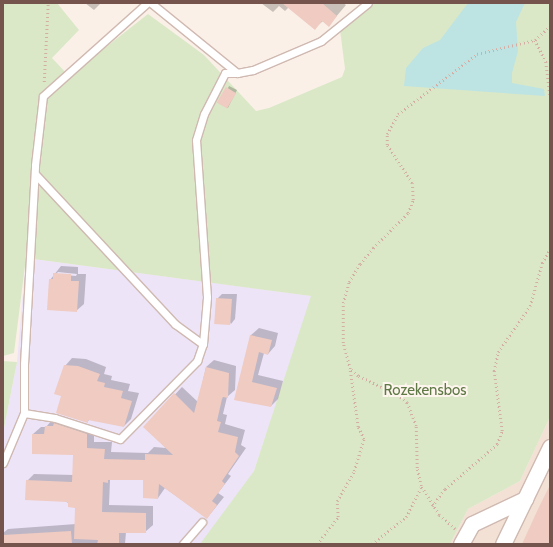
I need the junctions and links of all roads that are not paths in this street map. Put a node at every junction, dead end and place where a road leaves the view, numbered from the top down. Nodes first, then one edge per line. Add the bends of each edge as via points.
1 (147, 3) edge
2 (151, 3) edge
3 (368, 3) edge
4 (237, 73) junction
5 (36, 175) junction
6 (202, 344) junction
7 (24, 413) junction
8 (550, 447) edge
9 (3, 463) edge
10 (525, 498) junction
11 (202, 522) dead end
12 (463, 540) edge
13 (183, 544) edge
14 (503, 544) edge

1 - 5 lane via 43,96
2 - 4 lane
3 - 4 lane via 321,41 253,70
4 - 6 lane via 225,73 204,114 196,140 207,297
5 - 6 lane via 175,324
5 - 7 lane via 24,364
6 - 7 lane via 197,361 120,439 55,418
7 - 9 lane
8 - 10 street
10 - 12 street via 472,524
10 - 14 street
11 - 13 lane

